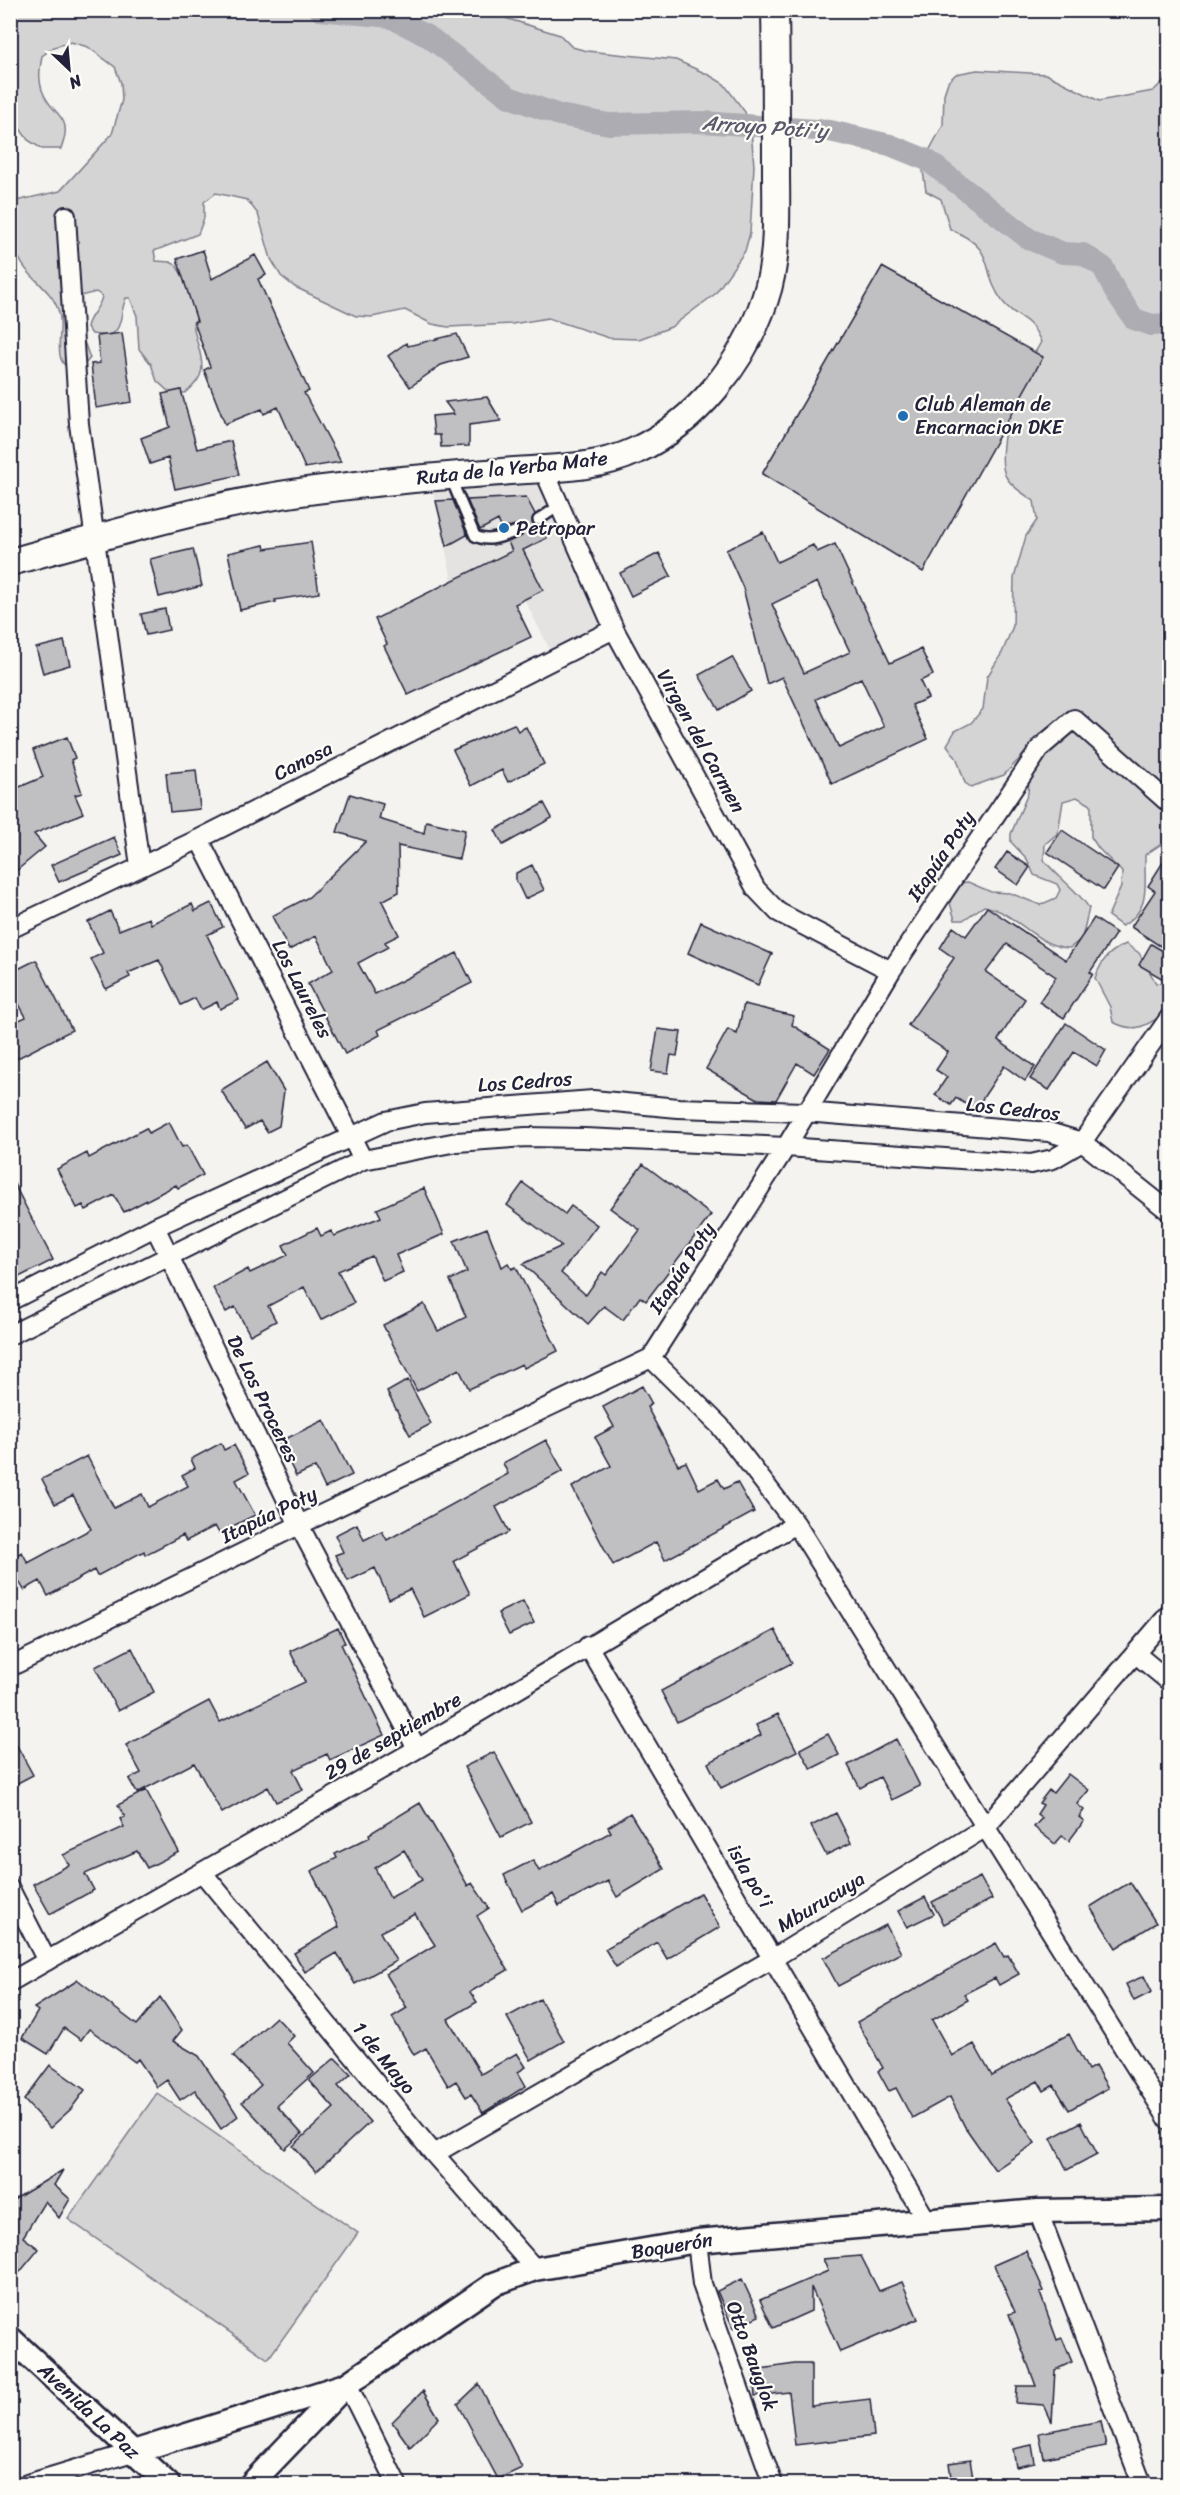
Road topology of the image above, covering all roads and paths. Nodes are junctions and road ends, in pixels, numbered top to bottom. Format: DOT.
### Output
graph roads {
  1 [pos="775,10"];
  2 [pos="66,216"];
  3 [pos="543,468"];
  4 [pos="450,476"];
  5 [pos="559,506"];
  6 [pos="538,520"];
  7 [pos="517,531"];
  8 [pos="95,540"];
  9 [pos="10,562"];
  10 [pos="614,629"];
  11 [pos="1170,804"];
  12 [pos="200,839"];
  13 [pos="140,866"];
  14 [pos="10,929"];
  15 [pos="891,971"];
  16 [pos="1170,1017"];
  17 [pos="805,1112"];
  18 [pos="352,1134"];
  19 [pos="1082,1142"];
  20 [pos="786,1147"];
  21 [pos="363,1160"];
  22 [pos="1170,1212"];
  23 [pos="155,1227"];
  24 [pos="168,1255"];
  25 [pos="10,1301"];
  26 [pos="10,1335"];
  27 [pos="651,1358"];
  28 [pos="796,1524"];
  29 [pos="299,1525"];
  30 [pos="1170,1613"];
  31 [pos="588,1646"];
  32 [pos="1136,1654"];
  33 [pos="10,1667"];
  34 [pos="1170,1682"];
  35 [pos="417,1749"];
  36 [pos="986,1827"];
  37 [pos="202,1872"];
  38 [pos="10,1889"];
  39 [pos="772,1959"];
  40 [pos="47,1961"];
  41 [pos="10,1982"];
  42 [pos="1170,2122"];
  43 [pos="434,2154"];
  44 [pos="1168,2207"];
  45 [pos="1038,2211"];
  46 [pos="927,2221"];
  47 [pos="698,2241"];
  48 [pos="535,2269"];
  49 [pos="10,2338"];
  50 [pos="347,2384"];
  51 [pos="133,2452"];
  52 [pos="27,2484"];
  53 [pos="168,2484"];
  54 [pos="251,2484"];
  55 [pos="397,2484"];
  56 [pos="773,2484"];
  57 [pos="1142,2484"];
  1 -- 3 [label="main road, Ruta de la Yerba Mate"];
  2 -- 8 [label="street"];
  3 -- 4 [label="main road, Ruta de la Yerba Mate"];
  3 -- 5 [label="street, Virgen del Carmen"];
  4 -- 7 [label="lane"];
  4 -- 8 [label="main road, Ruta de la Yerba Mate"];
  5 -- 6 [label="lane"];
  5 -- 10 [label="street, Virgen del Carmen"];
  8 -- 9 [label="main road, Ruta de la Yerba Mate"];
  8 -- 13 [label="street"];
  10 -- 12 [label="street, Canosa"];
  10 -- 15 [label="street, Virgen del Carmen"];
  11 -- 15 [label="street, Itapúa Poty"];
  12 -- 13 [label="street, Canosa"];
  12 -- 18 [label="street, Los Laureles"];
  13 -- 14 [label="street, Canosa"];
  15 -- 17 [label="street, Itapúa Poty"];
  16 -- 19 [label="street"];
  17 -- 18 [label="street, Los Cedros"];
  17 -- 19 [label="street, Los Cedros"];
  17 -- 20 [label="street, Itapúa Poty"];
  18 -- 21 [label="street, Los Laureles"];
  18 -- 23 [label="street, Los Cedros"];
  19 -- 20 [label="street"];
  19 -- 22 [label="street, Los Cedros"];
  20 -- 21 [label="street"];
  20 -- 27 [label="street, Itapúa Poty"];
  21 -- 24 [label="street"];
  23 -- 24 [label="street, De Los Proceres"];
  23 -- 25 [label="street, Los Cedros"];
  24 -- 26 [label="street"];
  24 -- 29 [label="street, De Los Proceres"];
  27 -- 28 [label="street"];
  27 -- 29 [label="street, Itapúa Poty"];
  28 -- 31 [label="street, 29 de septiembre"];
  28 -- 36 [label="street"];
  29 -- 33 [label="street, Itapúa Poty"];
  29 -- 35 [label="street, De Los Proceres"];
  30 -- 32 [label="street, Mburucuya"];
  31 -- 35 [label="street, 29 de septiembre"];
  31 -- 39 [label="street, isla po'i"];
  32 -- 34 [label="street"];
  32 -- 36 [label="street, Mburucuya"];
  35 -- 37 [label="street, 29 de septiembre"];
  36 -- 39 [label="street, Mburucuya"];
  36 -- 42 [label="street"];
  37 -- 40 [label="street, 29 de septiembre"];
  37 -- 43 [label="street, 1 de Mayo"];
  38 -- 40 [label="street"];
  39 -- 43 [label="street, Mburucuya"];
  39 -- 46 [label="street, isla po'i"];
  40 -- 41 [label="street, 29 de septiembre"];
  43 -- 48 [label="street, 1 de Mayo"];
  44 -- 45 [label="street, Boquerón"];
  45 -- 46 [label="street, Boquerón"];
  45 -- 57 [label="street"];
  46 -- 47 [label="street, Boquerón"];
  47 -- 48 [label="street, Boquerón"];
  47 -- 56 [label="street, Otto Bauglok"];
  48 -- 50 [label="street, Boquerón"];
  49 -- 51 [label="street, Avenida La Paz"];
  50 -- 51 [label="street"];
  50 -- 54 [label="street, Boquerón"];
  50 -- 55 [label="street"];
  51 -- 52 [label="street"];
  51 -- 53 [label="street, Avenida La Paz"];
}
